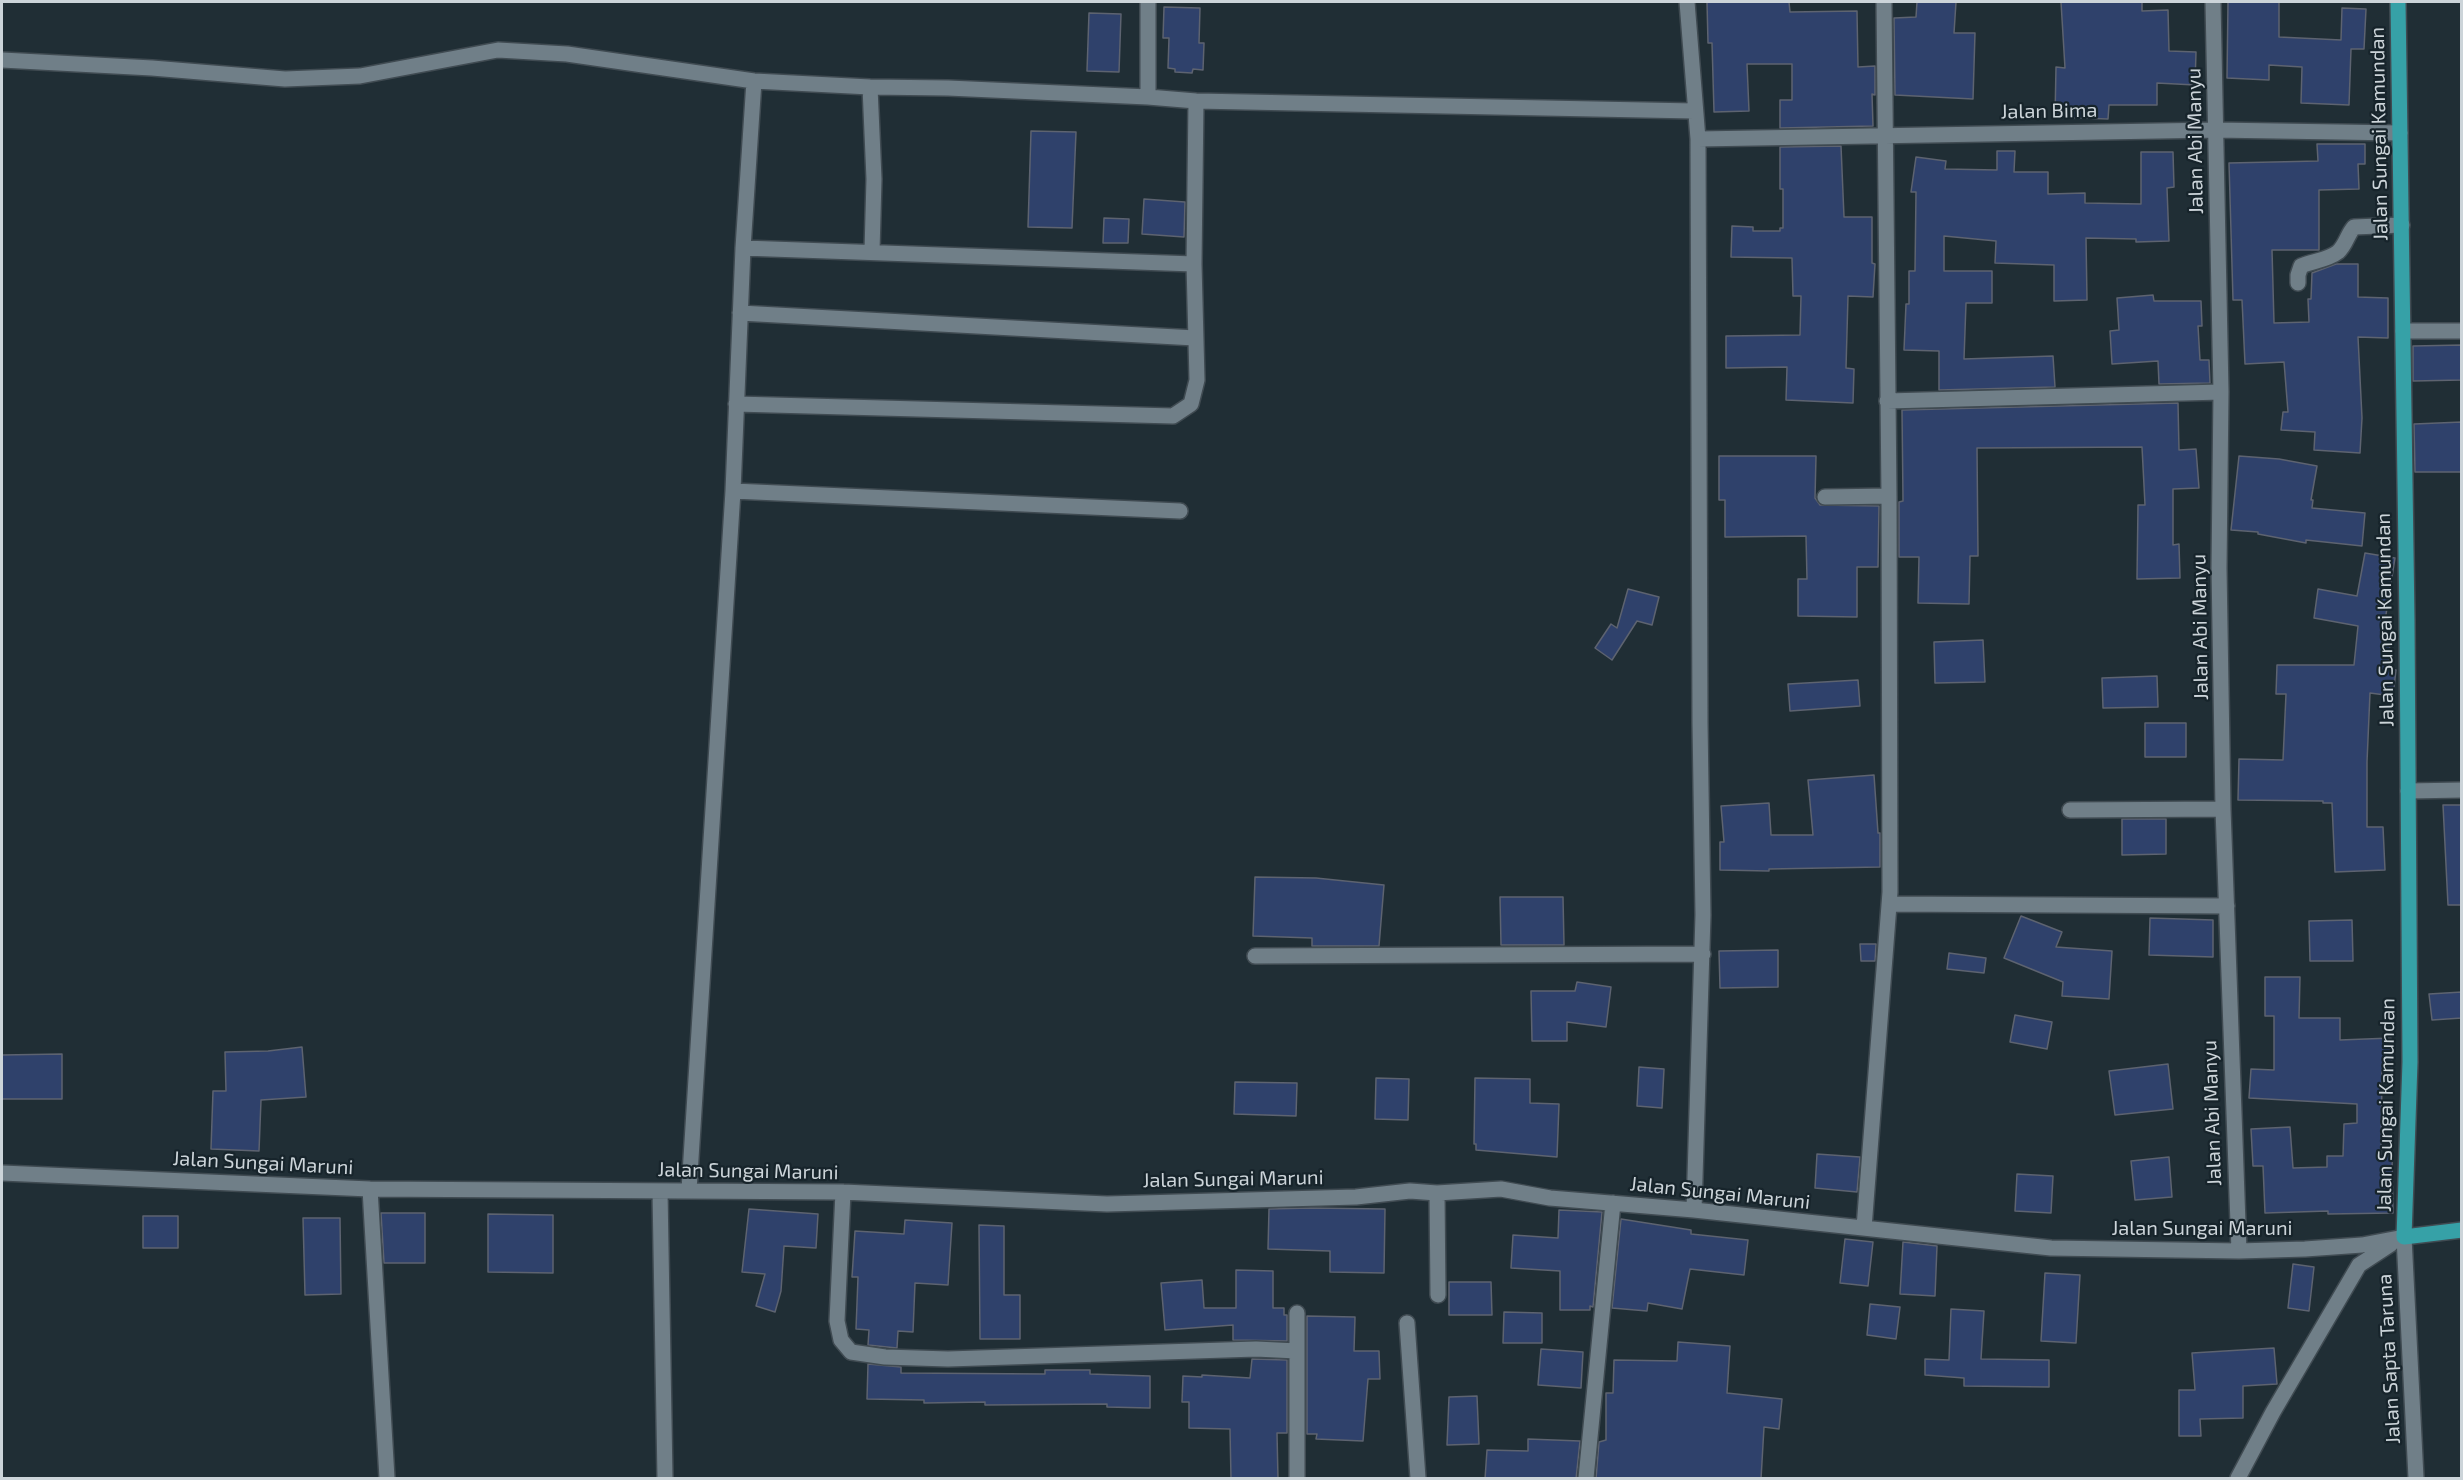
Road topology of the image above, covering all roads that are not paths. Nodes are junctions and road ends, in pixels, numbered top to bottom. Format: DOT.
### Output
graph roads {
  1 [pos="1148,2"];
  2 [pos="1687,2"];
  3 [pos="1884,2"];
  4 [pos="2213,2"];
  5 [pos="2398,2"];
  6 [pos="2,60"];
  7 [pos="754,81"];
  8 [pos="870,87"];
  9 [pos="1148,97"];
  10 [pos="1196,101"];
  11 [pos="1694,111"];
  12 [pos="2216,130"];
  13 [pos="2400,133"];
  14 [pos="1887,135"];
  15 [pos="1698,139"];
  16 [pos="2402,225"];
  17 [pos="743,248"];
  18 [pos="872,251"];
  19 [pos="1194,264"];
  20 [pos="2298,284"];
  21 [pos="740,314"];
  22 [pos="2403,331"];
  23 [pos="2462,331"];
  24 [pos="1195,338"];
  25 [pos="2221,392"];
  26 [pos="1887,401"];
  27 [pos="736,404"];
  28 [pos="733,491"];
  29 [pos="1889,496"];
  30 [pos="1825,497"];
  31 [pos="1180,511"];
  32 [pos="2462,789"];
  33 [pos="2408,791"];
  34 [pos="2223,809"];
  35 [pos="2070,810"];
  36 [pos="1889,904"];
  37 [pos="2227,906"];
  38 [pos="1703,954"];
  39 [pos="1255,956"];
  40 [pos="2,1173"];
  41 [pos="370,1189"];
  42 [pos="689,1190"];
  43 [pos="660,1191"];
  44 [pos="843,1192"];
  45 [pos="1437,1193"];
  46 [pos="1613,1203"];
  47 [pos="1694,1210"];
  48 [pos="1864,1228"];
  49 [pos="2462,1230"];
  50 [pos="2404,1237"];
  51 [pos="2240,1251"];
  52 [pos="1438,1295"];
  53 [pos="1297,1313"];
  54 [pos="1407,1323"];
  55 [pos="1297,1351"];
  56 [pos="387,1479"];
  57 [pos="665,1479"];
  58 [pos="1297,1479"];
  59 [pos="1418,1479"];
  60 [pos="1586,1479"];
  61 [pos="2238,1479"];
  62 [pos="2416,1479"];
  1 -- 9 [label="street"];
  2 -- 11 [label="street"];
  3 -- 14 [label="street"];
  4 -- 12 [label="street, Jalan Abi Manyu"];
  5 -- 13 [label="main road, Jalan Sungai Kamundan"];
  6 -- 7 [label="street"];
  7 -- 8 [label="street"];
  7 -- 17 [label="street"];
  8 -- 9 [label="street"];
  8 -- 18 [label="street"];
  9 -- 10 [label="street"];
  10 -- 11 [label="street"];
  10 -- 19 [label="street"];
  11 -- 15 [label="street"];
  12 -- 13 [label="street, Jalan Bima"];
  12 -- 14 [label="street, Jalan Bima"];
  12 -- 25 [label="street, Jalan Abi Manyu"];
  13 -- 16 [label="main road, Jalan Sungai Kamundan"];
  14 -- 15 [label="street, Jalan Bima"];
  14 -- 26 [label="street"];
  15 -- 38 [label="street"];
  16 -- 20 [label="street"];
  16 -- 22 [label="main road, Jalan Sungai Kamundan"];
  17 -- 18 [label="street"];
  17 -- 21 [label="street"];
  18 -- 19 [label="street"];
  19 -- 24 [label="street"];
  21 -- 24 [label="street"];
  21 -- 27 [label="street"];
  22 -- 23 [label="street"];
  22 -- 33 [label="main road, Jalan Sungai Kamundan"];
  24 -- 27 [label="street"];
  25 -- 26 [label="street"];
  25 -- 34 [label="street, Jalan Abi Manyu"];
  26 -- 29 [label="street"];
  27 -- 28 [label="street"];
  28 -- 31 [label="street"];
  28 -- 42 [label="street"];
  29 -- 30 [label="street"];
  29 -- 36 [label="street"];
  32 -- 33 [label="street"];
  33 -- 50 [label="main road, Jalan Sungai Kamundan"];
  34 -- 35 [label="street"];
  34 -- 37 [label="street, Jalan Abi Manyu"];
  36 -- 37 [label="street"];
  36 -- 48 [label="street"];
  37 -- 51 [label="street, Jalan Abi Manyu"];
  38 -- 39 [label="street"];
  38 -- 47 [label="street"];
  40 -- 41 [label="street, Jalan Sungai Maruni"];
  41 -- 43 [label="street, Jalan Sungai Maruni"];
  41 -- 56 [label="street"];
  42 -- 43 [label="street, Jalan Sungai Maruni"];
  42 -- 44 [label="street, Jalan Sungai Maruni"];
  43 -- 57 [label="street"];
  44 -- 45 [label="street, Jalan Sungai Maruni"];
  44 -- 55 [label="street"];
  45 -- 46 [label="street, Jalan Sungai Maruni"];
  45 -- 52 [label="street"];
  46 -- 47 [label="street, Jalan Sungai Maruni"];
  46 -- 60 [label="street"];
  47 -- 48 [label="street, Jalan Sungai Maruni"];
  48 -- 51 [label="street, Jalan Sungai Maruni"];
  49 -- 50 [label="main road, Jalan Sungai Maruni"];
  50 -- 51 [label="street, Jalan Sungai Maruni"];
  50 -- 61 [label="street"];
  50 -- 62 [label="street, Jalan Sapta Taruna"];
  53 -- 55 [label="street"];
  54 -- 59 [label="street"];
  55 -- 58 [label="street"];
}
